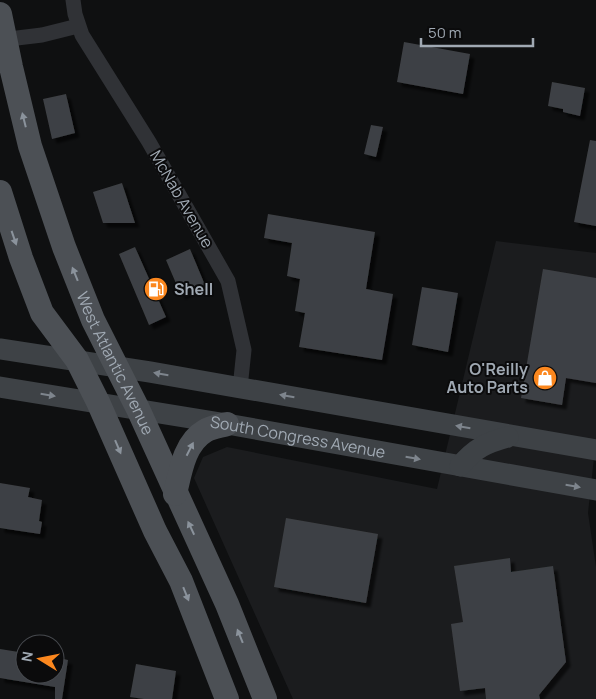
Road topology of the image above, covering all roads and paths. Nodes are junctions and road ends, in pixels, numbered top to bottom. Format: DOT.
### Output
graph roads {
  1 [pos="73,0"];
  2 [pos="0,14"];
  3 [pos="78,26"];
  4 [pos="2,40"];
  5 [pos="0,192"];
  6 [pos="0,349"];
  7 [pos="77,360"];
  8 [pos="116,366"];
  9 [pos="0,387"];
  10 [pos="240,388"];
  11 [pos="98,402"];
  12 [pos="138,409"];
  13 [pos="228,424"];
  14 [pos="511,436"];
  15 [pos="596,450"];
  16 [pos="460,466"];
  17 [pos="596,490"];
  18 [pos="176,494"];
  19 [pos="227,699"];
  20 [pos="265,699"];
  1 -- 3 [label="street"];
  2 -- 4 [label="main road, West Atlantic Avenue"];
  3 -- 4 [label="street"];
  3 -- 10 [label="street, McNab Avenue"];
  8 -- 4 [label="main road, West Atlantic Avenue, one-way"];
  5 -- 7 [label="main road, West Atlantic Avenue, one-way"];
  6 -- 7 [label="main road"];
  7 -- 8 [label="main road"];
  7 -- 11 [label="main road, West Atlantic Avenue"];
  10 -- 8 [label="main road, one-way"];
  8 -- 12 [label="main road, West Atlantic Avenue"];
  9 -- 11 [label="main road, South Congress Avenue, one-way"];
  14 -- 10 [label="main road, one-way"];
  11 -- 12 [label="main road, South Congress Avenue"];
  11 -- 19 [label="main road, West Atlantic Avenue, one-way"];
  12 -- 13 [label="main road, South Congress Avenue"];
  12 -- 18 [label="main road, West Atlantic Avenue"];
  13 -- 16 [label="main road, South Congress Avenue, one-way"];
  18 -- 13 [label="main road, one-way"];
  14 -- 15 [label="main road"];
  14 -- 16 [label="main road"];
  16 -- 17 [label="main road, South Congress Avenue, one-way"];
  20 -- 18 [label="main road, West Atlantic Avenue, one-way"];
}
